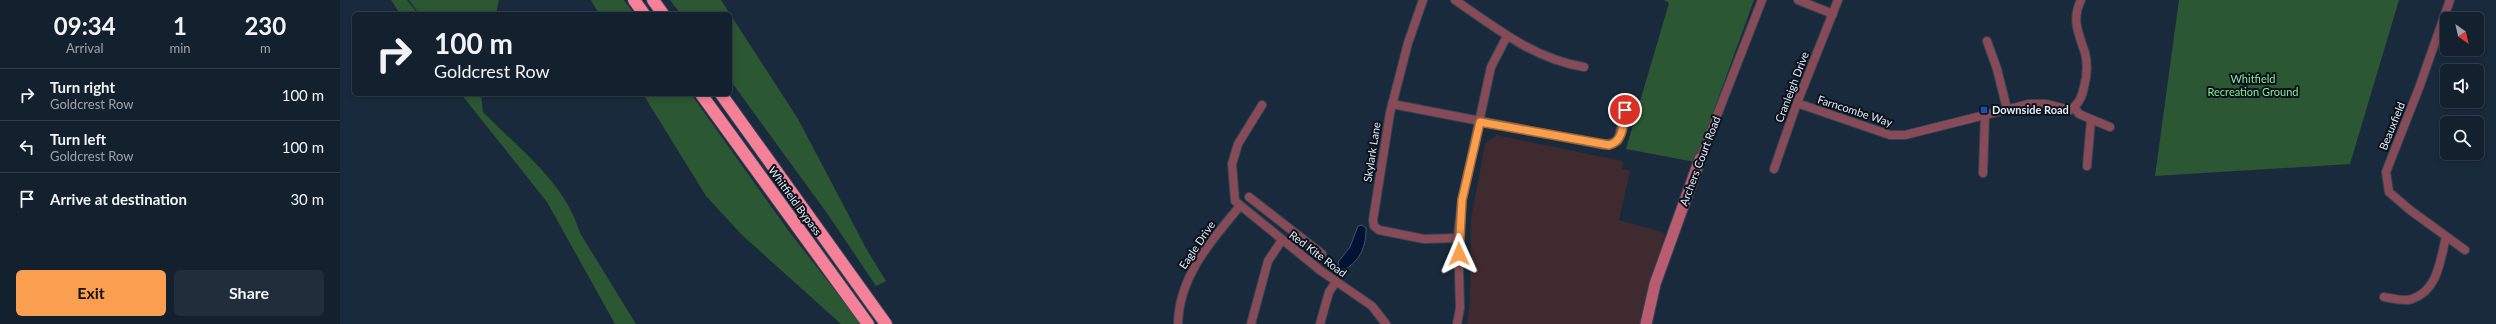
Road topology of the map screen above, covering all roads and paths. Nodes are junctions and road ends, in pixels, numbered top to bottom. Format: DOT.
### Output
graph roads {
  1 [pos="634,0"];
  2 [pos="653,0"];
  3 [pos="1423,0"];
  4 [pos="1455,0"];
  5 [pos="1762,0"];
  6 [pos="1798,0"];
  7 [pos="1838,0"];
  8 [pos="2081,0"];
  9 [pos="2450,0"];
  10 [pos="643,12"];
  11 [pos="662,12"];
  12 [pos="1834,14"];
  13 [pos="1507,36"];
  14 [pos="1986,41"];
  15 [pos="1584,67"];
  16 [pos="702,96"];
  17 [pos="721,96"];
  18 [pos="1797,103"];
  19 [pos="1392,104"];
  20 [pos="1262,105"];
  21 [pos="2074,107"];
  22 [pos="2007,109"];
  23 [pos="1625,110"];
  24 [pos="1985,115"];
  25 [pos="2091,120"];
  26 [pos="1480,122"];
  27 [pos="2110,127"];
  28 [pos="1700,159"];
  29 [pos="2087,166"];
  30 [pos="1774,169"];
  31 [pos="1983,173"];
  32 [pos="1250,197"];
  33 [pos="1238,204"];
  34 [pos="1267,210"];
  35 [pos="1258,221"];
  36 [pos="2446,237"];
  37 [pos="1458,238"];
  38 [pos="1282,240"];
  39 [pos="1310,244"];
  40 [pos="2465,250"];
  41 [pos="1322,254"];
  42 [pos="1302,256"];
  43 [pos="1336,282"];
  44 [pos="2384,297"];
  45 [pos="868,324"];
  46 [pos="886,324"];
  47 [pos="1178,324"];
  48 [pos="1251,324"];
  49 [pos="1320,324"];
  50 [pos="1386,324"];
  51 [pos="1457,324"];
  52 [pos="1646,324"];
  1 -- 10 [label="highway"];
  2 -- 11 [label="highway"];
  3 -- 19 [label="street, Skylark Lane"];
  4 -- 13 [label="street"];
  5 -- 28 [label="street, Archers Court Road"];
  6 -- 12 [label="street"];
  7 -- 12 [label="street, Cranleigh Drive"];
  8 -- 21 [label="street"];
  9 -- 36 [label="street, Beauxfield"];
  12 -- 18 [label="street, Cranleigh Drive"];
  13 -- 15 [label="street"];
  13 -- 26 [label="street"];
  14 -- 22 [label="street"];
  16 -- 45 [label="highway, Whitfield Bypass"];
  17 -- 46 [label="highway, Whitfield Bypass"];
  18 -- 24 [label="street, Farncombe Way"];
  18 -- 30 [label="street, Cranleigh Drive"];
  19 -- 26 [label="street"];
  19 -- 37 [label="street, Skylark Lane"];
  20 -- 33 [label="street"];
  21 -- 22 [label="street, Farncombe Way"];
  21 -- 25 [label="street"];
  22 -- 24 [label="street, Farncombe Way"];
  23 -- 26 [label="street"];
  24 -- 31 [label="street"];
  25 -- 27 [label="street"];
  25 -- 29 [label="street"];
  26 -- 37 [label="street"];
  28 -- 52 [label="street, Archers Court Road"];
  32 -- 34 [label="street"];
  33 -- 35 [label="street, Red Kite Road"];
  33 -- 47 [label="street, Eagle Drive"];
  34 -- 35 [label="street"];
  34 -- 39 [label="street"];
  35 -- 38 [label="street, Red Kite Road"];
  36 -- 40 [label="street, Beauxfield"];
  36 -- 44 [label="street"];
  37 -- 51 [label="street"];
  38 -- 42 [label="street, Red Kite Road"];
  38 -- 48 [label="street"];
  39 -- 41 [label="street"];
  39 -- 42 [label="street"];
  42 -- 43 [label="street, Red Kite Road"];
  43 -- 49 [label="street"];
  43 -- 50 [label="street, Red Kite Road"];
}
